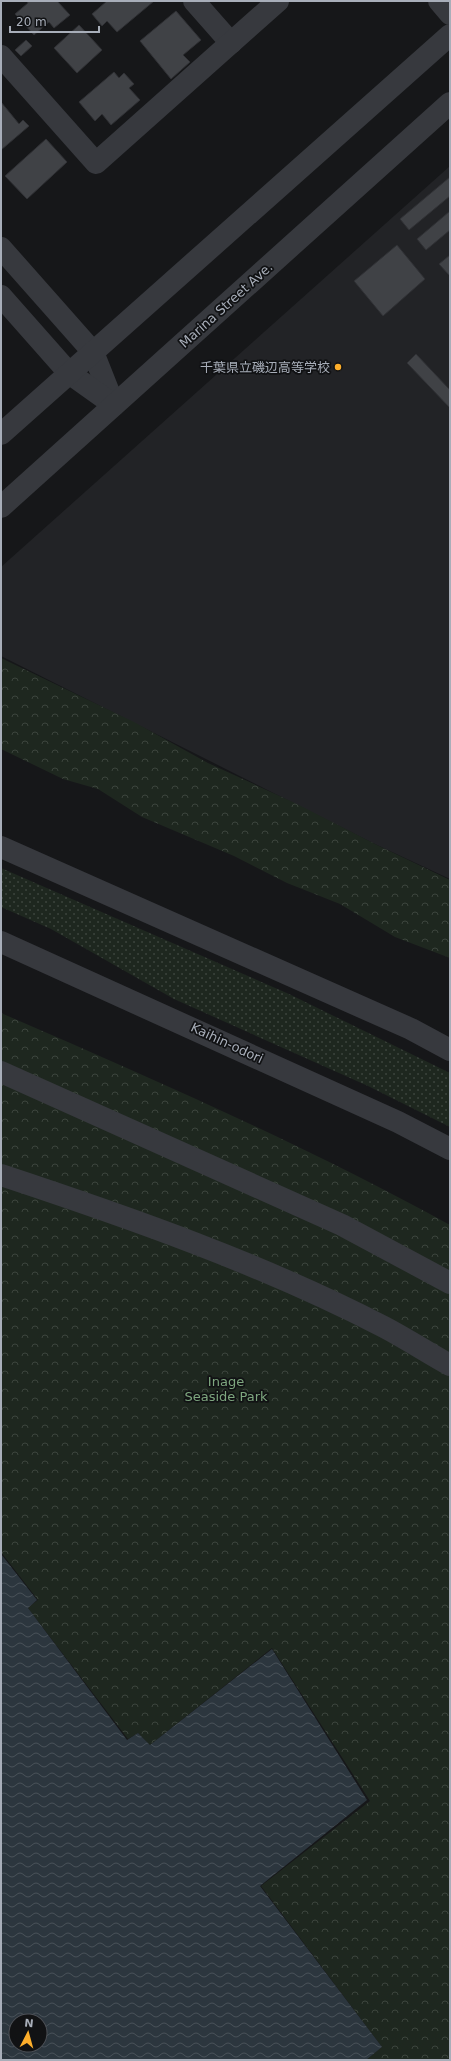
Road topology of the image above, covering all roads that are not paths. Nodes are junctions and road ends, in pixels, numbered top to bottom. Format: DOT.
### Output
graph roads {
  1 [pos="194,1"];
  2 [pos="278,1"];
  3 [pos="439,1"];
  4 [pos="450,14"];
  5 [pos="450,35"];
  6 [pos="231,43"];
  7 [pos="1,56"];
  8 [pos="450,103"];
  9 [pos="1,248"];
  10 [pos="1,296"];
  11 [pos="93,352"];
  12 [pos="69,373"];
  13 [pos="114,405"];
  14 [pos="1,434"];
  15 [pos="1,507"];
  16 [pos="1,847"];
  17 [pos="1,942"];
  18 [pos="450,1050"];
  19 [pos="1,1072"];
  20 [pos="450,1149"];
  21 [pos="1,1175"];
  22 [pos="450,1283"];
  23 [pos="450,1365"];
  1 -- 6 [label="street"];
  2 -- 6 [label="street"];
  3 -- 4 [label="street"];
  5 -- 11 [label="street"];
  6 -- 7 [label="street"];
  8 -- 13 [label="street, Marina Street Ave."];
  9 -- 11 [label="street"];
  10 -- 12 [label="street"];
  11 -- 12 [label="street"];
  11 -- 13 [label="street"];
  12 -- 13 [label="street"];
  12 -- 14 [label="street"];
  13 -- 15 [label="street, Marina Street Ave."];
  16 -- 18 [label="street"];
  17 -- 20 [label="street, Kaihin-odori"];
  19 -- 22 [label="street"];
  21 -- 23 [label="street"];
}
